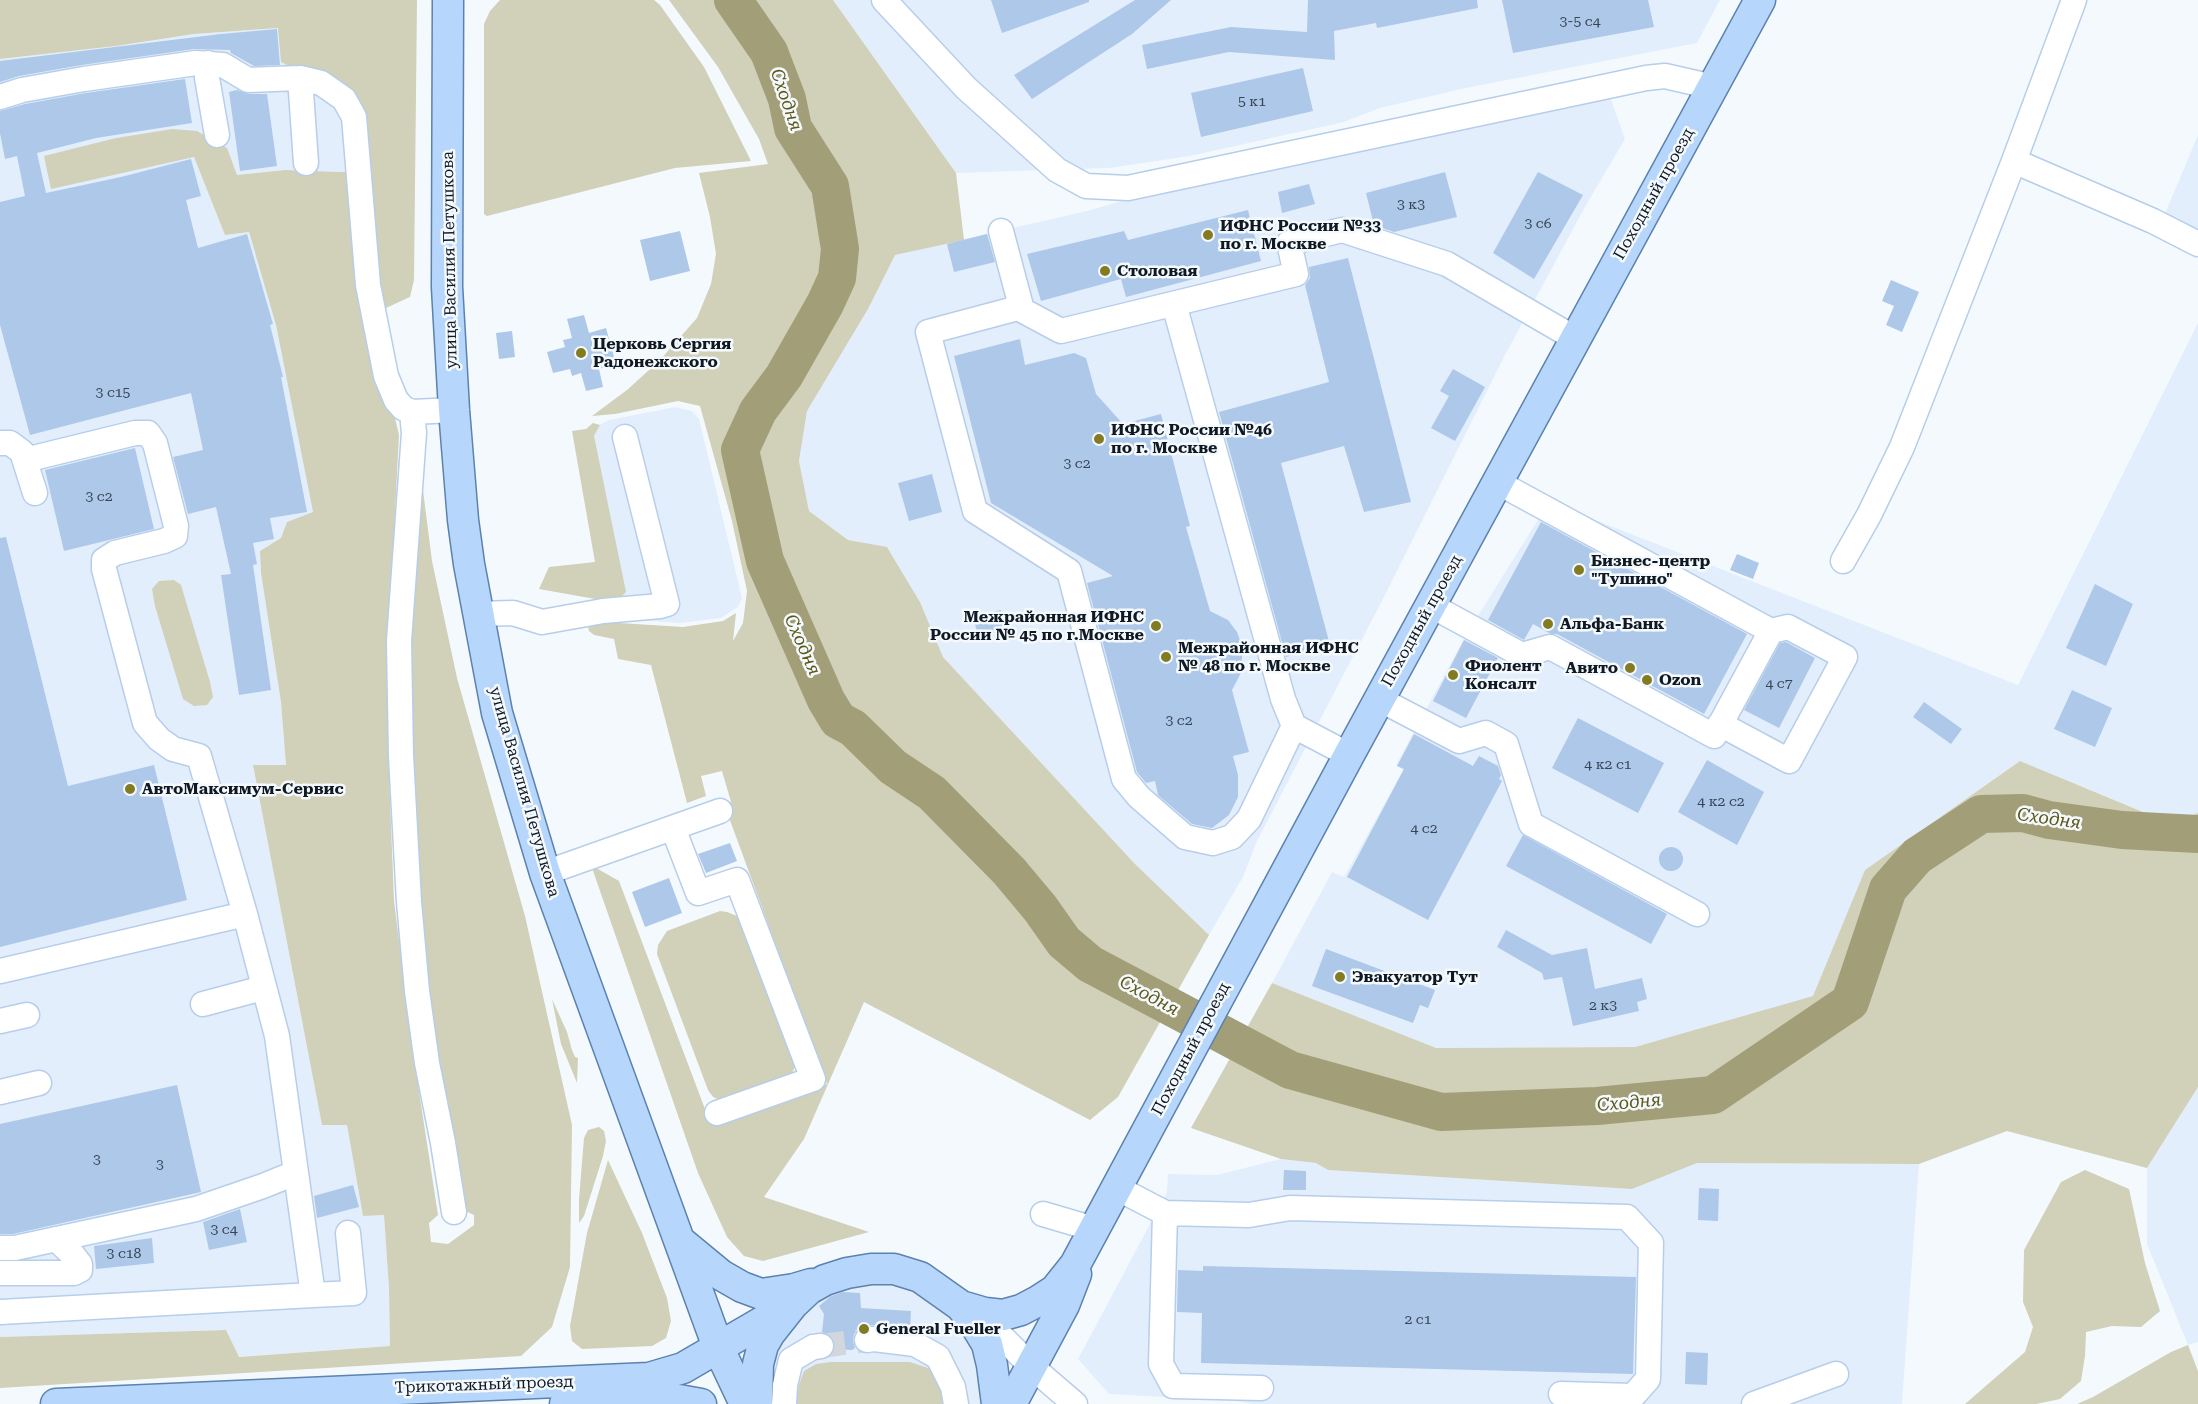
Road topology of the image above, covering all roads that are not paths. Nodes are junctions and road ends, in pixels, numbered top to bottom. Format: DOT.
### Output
graph roads {
  1 [pos="448,0"];
  2 [pos="884,0"];
  3 [pos="1760,0"];
  4 [pos="2074,0"];
  5 [pos="208,63"];
  6 [pos="300,78"];
  7 [pos="1713,87"];
  8 [pos="0,97"];
  9 [pos="217,135"];
  10 [pos="2014,161"];
  11 [pos="306,163"];
  12 [pos="1001,231"];
  13 [pos="2198,244"];
  14 [pos="1174,304"];
  15 [pos="1022,310"];
  16 [pos="1576,339"];
  17 [pos="454,410"];
  18 [pos="412,412"];
  19 [pos="625,436"];
  20 [pos="0,443"];
  21 [pos="25,460"];
  22 [pos="1497,482"];
  23 [pos="35,493"];
  24 [pos="1843,561"];
  25 [pos="1430,605"];
  26 [pos="477,614"];
  27 [pos="1771,631"];
  28 [pos="1379,699"];
  29 [pos="1720,724"];
  30 [pos="1294,726"];
  31 [pos="1349,755"];
  32 [pos="720,811"];
  33 [pos="673,828"];
  34 [pos="545,873"];
  35 [pos="245,914"];
  36 [pos="1697,914"];
  37 [pos="0,971"];
  38 [pos="263,988"];
  39 [pos="203,1004"];
  40 [pos="27,1015"];
  41 [pos="0,1021"];
  42 [pos="39,1083"];
  43 [pos="0,1092"];
  44 [pos="717,1113"];
  45 [pos="295,1173"];
  46 [pos="1117,1188"];
  47 [pos="454,1212"];
  48 [pos="1165,1213"];
  49 [pos="1042,1214"];
  50 [pos="348,1233"];
  51 [pos="1090,1236"];
  52 [pos="56,1239"];
  53 [pos="680,1241"];
  54 [pos="0,1248"];
  55 [pos="0,1274"];
  56 [pos="825,1280"];
  57 [pos="313,1295"];
  58 [pos="793,1304"];
  59 [pos="961,1306"];
  60 [pos="0,1312"];
  61 [pos="867,1340"];
  62 [pos="821,1346"];
  63 [pos="718,1347"];
  64 [pos="1032,1367"];
  65 [pos="1836,1374"];
  66 [pos="1261,1388"];
  67 [pos="1561,1394"];
  68 [pos="259,1399"];
  69 [pos="56,1404"];
  70 [pos="565,1404"];
  71 [pos="573,1404"];
  72 [pos="701,1404"];
  73 [pos="745,1404"];
  74 [pos="757,1404"];
  75 [pos="784,1404"];
  76 [pos="956,1404"];
  77 [pos="997,1404"];
  78 [pos="1011,1404"];
  79 [pos="1074,1404"];
  80 [pos="1754,1404"];
  1 -- 17 [label="main road, улица Василия Петушкова"];
  2 -- 7 [label="street"];
  3 -- 7 [label="main road, Походный проезд"];
  4 -- 10 [label="street"];
  5 -- 6 [label="street"];
  5 -- 8 [label="street"];
  5 -- 9 [label="street"];
  6 -- 11 [label="street"];
  6 -- 18 [label="street"];
  7 -- 16 [label="main road, Походный проезд"];
  10 -- 13 [label="street"];
  10 -- 24 [label="street"];
  12 -- 15 [label="street"];
  14 -- 15 [label="street"];
  14 -- 16 [label="street"];
  14 -- 30 [label="street"];
  15 -- 30 [label="street"];
  16 -- 22 [label="main road, Походный проезд"];
  17 -- 18 [label="street"];
  17 -- 26 [label="main road, улица Василия Петушкова"];
  18 -- 47 [label="street"];
  19 -- 26 [label="street"];
  20 -- 21 [label="street"];
  21 -- 23 [label="street"];
  21 -- 35 [label="street"];
  22 -- 25 [label="main road, Походный проезд"];
  22 -- 27 [label="street"];
  25 -- 28 [label="main road, Походный проезд"];
  25 -- 29 [label="street"];
  26 -- 34 [label="main road, улица Василия Петушкова"];
  27 -- 29 [label="street"];
  27 -- 29 [label="street"];
  28 -- 31 [label="main road, Походный проезд"];
  28 -- 36 [label="street"];
  30 -- 31 [label="street"];
  31 -- 46 [label="main road, Походный проезд"];
  32 -- 33 [label="street"];
  33 -- 34 [label="street"];
  33 -- 44 [label="street"];
  34 -- 53 [label="main road, улица Василия Петушкова"];
  35 -- 37 [label="street"];
  35 -- 38 [label="street"];
  38 -- 39 [label="street"];
  38 -- 45 [label="street"];
  40 -- 41 [label="street"];
  42 -- 43 [label="street"];
  45 -- 52 [label="street"];
  45 -- 57 [label="street"];
  46 -- 48 [label="street"];
  46 -- 51 [label="main road, Походный проезд"];
  48 -- 66 [label="street"];
  48 -- 67 [label="street"];
  49 -- 51 [label="street"];
  50 -- 57 [label="street"];
  51 -- 59 [label="main road, Походный проезд"];
  51 -- 64 [label="main road, Походный проезд"];
  52 -- 54 [label="street"];
  52 -- 55 [label="street"];
  53 -- 56 [label="main road"];
  53 -- 63 [label="main road, улица Василия Петушкова"];
  56 -- 58 [label="main road"];
  56 -- 59 [label="main road"];
  57 -- 60 [label="street"];
  58 -- 63 [label="main road, Трикотажный проезд"];
  58 -- 74 [label="main road"];
  59 -- 64 [label="street"];
  59 -- 77 [label="main road"];
  61 -- 76 [label="street"];
  62 -- 75 [label="street"];
  63 -- 68 [label="main road, Трикотажный проезд"];
  63 -- 73 [label="main road, улица Василия Петушкова"];
  64 -- 78 [label="main road, Походный проезд"];
  64 -- 79 [label="street"];
  65 -- 80 [label="street"];
  68 -- 69 [label="main road, Трикотажный проезд"];
  70 -- 71 [label="main road, Трикотажный проезд"];
  71 -- 72 [label="main road, Трикотажный проезд"];
}
